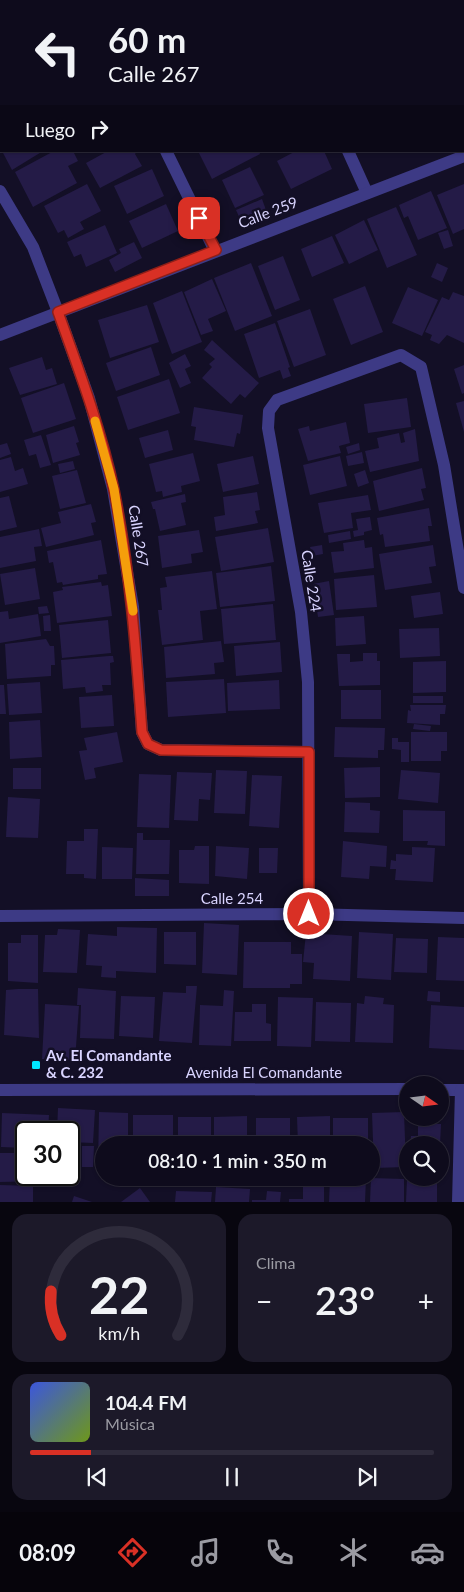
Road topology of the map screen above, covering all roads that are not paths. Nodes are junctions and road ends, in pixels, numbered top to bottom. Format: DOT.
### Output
graph roads {
  1 [pos="167,152"];
  2 [pos="348,152"];
  3 [pos="464,156"];
  4 [pos="0,191"];
  5 [pos="367,193"];
  6 [pos="216,250"];
  7 [pos="58,312"];
  8 [pos="0,334"];
  9 [pos="464,588"];
  10 [pos="309,752"];
  11 [pos="309,914"];
  12 [pos="0,916"];
  13 [pos="464,918"];
  14 [pos="399,1089"];
  15 [pos="0,1090"];
  16 [pos="449,1090"];
  17 [pos="463,1090"];
  18 [pos="458,1202"];
  1 -- 6 [label="street"];
  2 -- 5 [label="street"];
  3 -- 5 [label="street, Calle 259"];
  4 -- 7 [label="street, Calle 267"];
  5 -- 6 [label="street, Calle 259"];
  6 -- 7 [label="street, Calle 259"];
  7 -- 8 [label="street, Calle 259"];
  7 -- 10 [label="street, Calle 267"];
  9 -- 10 [label="street, Calle 224"];
  10 -- 11 [label="street, Calle 224"];
  11 -- 12 [label="street, Calle 254"];
  11 -- 13 [label="street, Calle 254"];
  14 -- 15 [label="street, Avenida El Comandante"];
  16 -- 17 [label="street"];
  17 -- 18 [label="street"];
}
